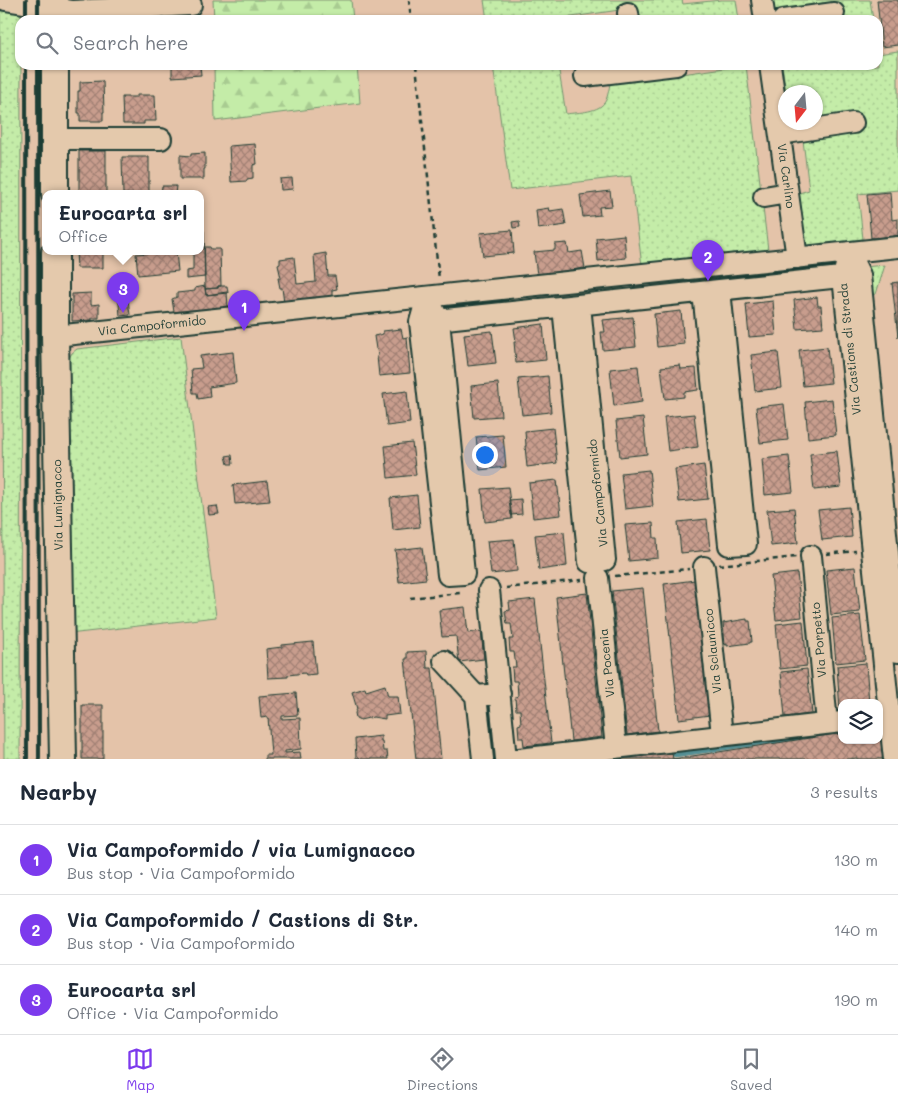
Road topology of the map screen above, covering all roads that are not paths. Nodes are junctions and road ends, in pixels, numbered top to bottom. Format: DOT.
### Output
graph roads {
  1 [pos="6,0"];
  2 [pos="762,0"];
  3 [pos="190,5"];
  4 [pos="54,9"];
  5 [pos="834,14"];
  6 [pos="764,15"];
  7 [pos="826,15"];
  8 [pos="55,70"];
  9 [pos="621,70"];
  10 [pos="771,70"];
  11 [pos="585,76"];
  12 [pos="853,123"];
  13 [pos="780,134"];
  14 [pos="55,139"];
  15 [pos="161,139"];
  16 [pos="55,190"];
  17 [pos="788,193"];
  18 [pos="764,197"];
  19 [pos="898,247"];
  20 [pos="849,252"];
  21 [pos="55,255"];
  22 [pos="797,258"];
  23 [pos="851,276"];
  24 [pos="711,291"];
  25 [pos="434,296"];
  26 [pos="571,306"];
  27 [pos="430,321"];
  28 [pos="55,336"];
  29 [pos="874,491"];
  30 [pos="811,556"];
  31 [pos="704,567"];
  32 [pos="598,578"];
  33 [pos="489,590"];
  34 [pos="892,639"];
  35 [pos="444,661"];
  36 [pos="500,694"];
  37 [pos="476,696"];
  38 [pos="889,717"];
  39 [pos="834,723"];
  40 [pos="722,735"];
  41 [pos="616,748"];
  42 [pos="63,759"];
  43 [pos="483,759"];
  44 [pos="506,759"];
  45 [pos="519,759"];
  46 [pos="894,759"];
  1 -- 4 [label="street"];
  2 -- 6 [label="street"];
  3 -- 4 [label="street"];
  5 -- 7 [label="street"];
  8 -- 14 [label="main road"];
  9 -- 11 [label="street"];
  10 -- 13 [label="street, Via Carlino"];
  12 -- 13 [label="street"];
  13 -- 17 [label="street, Via Carlino"];
  14 -- 15 [label="street"];
  14 -- 16 [label="main road"];
  17 -- 18 [label="street"];
  17 -- 22 [label="street, Via Carlino"];
  19 -- 20 [label="street, Via Campoformido"];
  20 -- 22 [label="street, Via Campoformido"];
  20 -- 23 [label="street, Via Castions di Strada"];
  21 -- 28 [label="main road, Via Lumignacco"];
  22 -- 25 [label="street, Via Campoformido"];
  23 -- 24 [label="street"];
  23 -- 29 [label="street, Via Castions di Strada"];
  24 -- 24 [label="street"];
  24 -- 26 [label="street"];
  25 -- 27 [label="street"];
  25 -- 28 [label="street, Via Campoformido"];
  26 -- 26 [label="street, Via Campoformido"];
  26 -- 27 [label="street"];
  27 -- 27 [label="street"];
  28 -- 42 [label="main road, Via Lumignacco"];
  29 -- 34 [label="street, Via Castions di Strada"];
  29 -- 34 [label="street, Via Castions di Strada"];
  30 -- 39 [label="street, Via Porpetto"];
  31 -- 40 [label="street, Via Sclaunicco"];
  32 -- 41 [label="street, Via Pocenia"];
  33 -- 36 [label="street"];
  34 -- 38 [label="street, Via Castions di Strada"];
  35 -- 37 [label="street"];
  36 -- 37 [label="street"];
  36 -- 44 [label="street"];
  37 -- 43 [label="street"];
  38 -- 46 [label="street, Via Castions di Strada"];
  39 -- 40 [label="street"];
  40 -- 41 [label="street"];
  41 -- 45 [label="street"];
}
